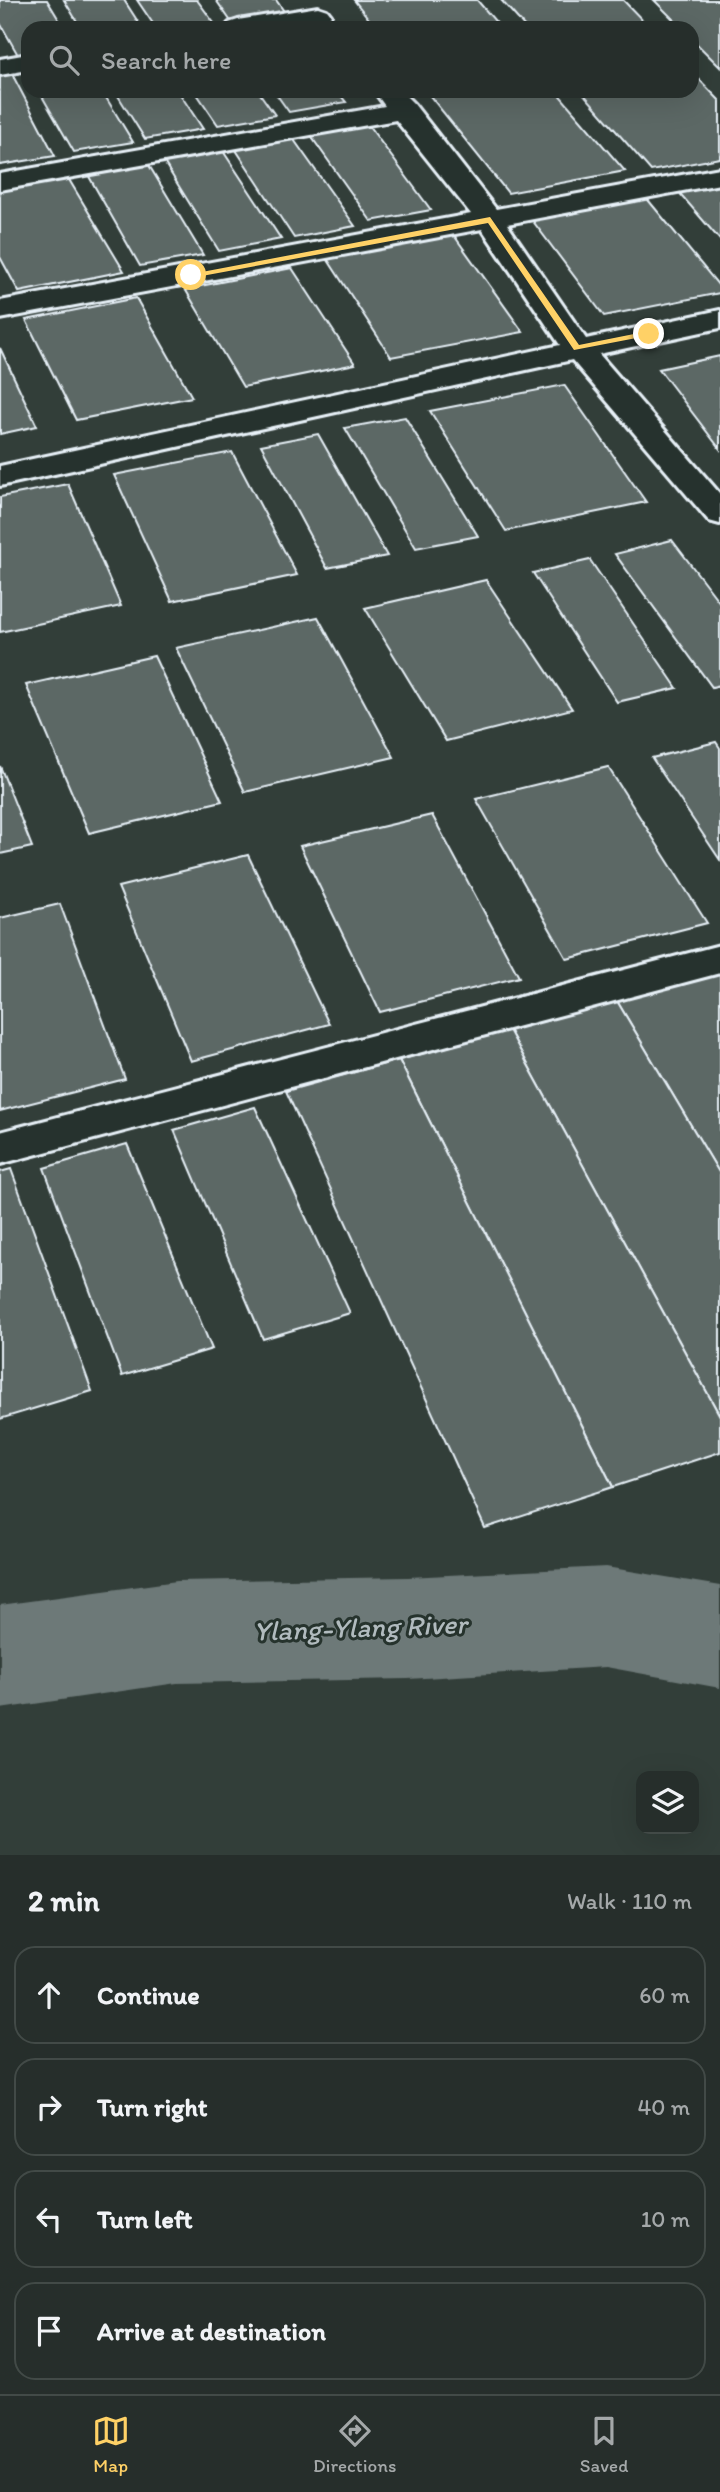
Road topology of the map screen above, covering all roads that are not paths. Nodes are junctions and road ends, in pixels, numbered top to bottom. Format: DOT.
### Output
graph roads {
  1 [pos="318,14"];
  2 [pos="278,21"];
  3 [pos="21,63"];
  4 [pos="0,67"];
  5 [pos="396,101"];
  6 [pos="720,176"];
  7 [pos="0,182"];
  8 [pos="490,220"];
  9 [pos="0,310"];
  10 [pos="720,319"];
  11 [pos="577,348"];
  12 [pos="0,475"];
  13 [pos="720,514"];
  14 [pos="720,959"];
  15 [pos="0,1148"];
  1 -- 2 [label="lane"];
  3 -- 4 [label="lane"];
  5 -- 7 [label="lane"];
  5 -- 8 [label="lane"];
  6 -- 8 [label="lane"];
  8 -- 9 [label="lane"];
  8 -- 11 [label="lane"];
  10 -- 11 [label="lane"];
  11 -- 12 [label="lane"];
  11 -- 13 [label="lane"];
  14 -- 15 [label="lane"];
}
